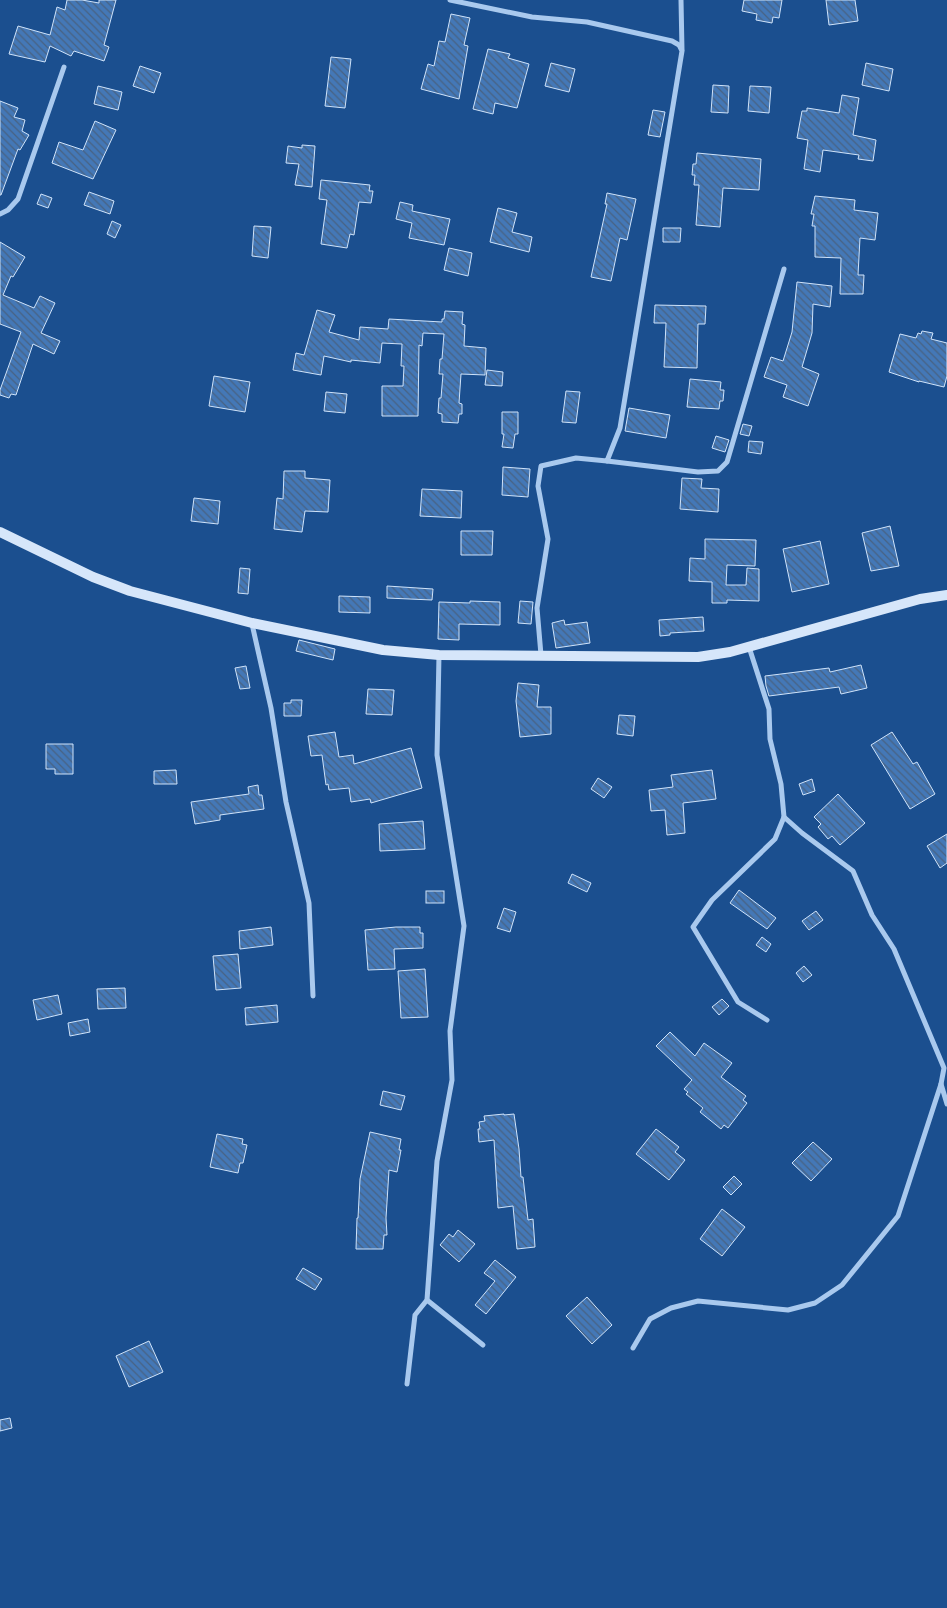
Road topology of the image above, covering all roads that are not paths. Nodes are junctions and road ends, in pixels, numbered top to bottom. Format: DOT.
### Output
graph roads {
  1 [pos="450,0"];
  2 [pos="681,0"];
  3 [pos="682,51"];
  4 [pos="64,67"];
  5 [pos="0,214"];
  6 [pos="784,269"];
  7 [pos="607,461"];
  8 [pos="0,532"];
  9 [pos="947,595"];
  10 [pos="252,623"];
  11 [pos="748,646"];
  12 [pos="439,655"];
  13 [pos="540,655"];
  14 [pos="784,817"];
  15 [pos="314,996"];
  16 [pos="766,1020"];
  17 [pos="942,1084"];
  18 [pos="947,1104"];
  19 [pos="427,1300"];
  20 [pos="483,1345"];
  21 [pos="633,1348"];
  22 [pos="407,1384"];
  1 -- 3 [label="street"];
  2 -- 3 [label="street"];
  3 -- 7 [label="street"];
  4 -- 5 [label="street"];
  6 -- 7 [label="street"];
  7 -- 13 [label="street"];
  8 -- 10 [label="street"];
  9 -- 11 [label="street"];
  10 -- 12 [label="street"];
  10 -- 15 [label="street"];
  11 -- 13 [label="street"];
  11 -- 14 [label="street"];
  12 -- 13 [label="street"];
  12 -- 19 [label="street"];
  14 -- 16 [label="street"];
  14 -- 17 [label="street"];
  17 -- 18 [label="street"];
  17 -- 21 [label="street"];
  19 -- 20 [label="street"];
  19 -- 22 [label="street"];
}
